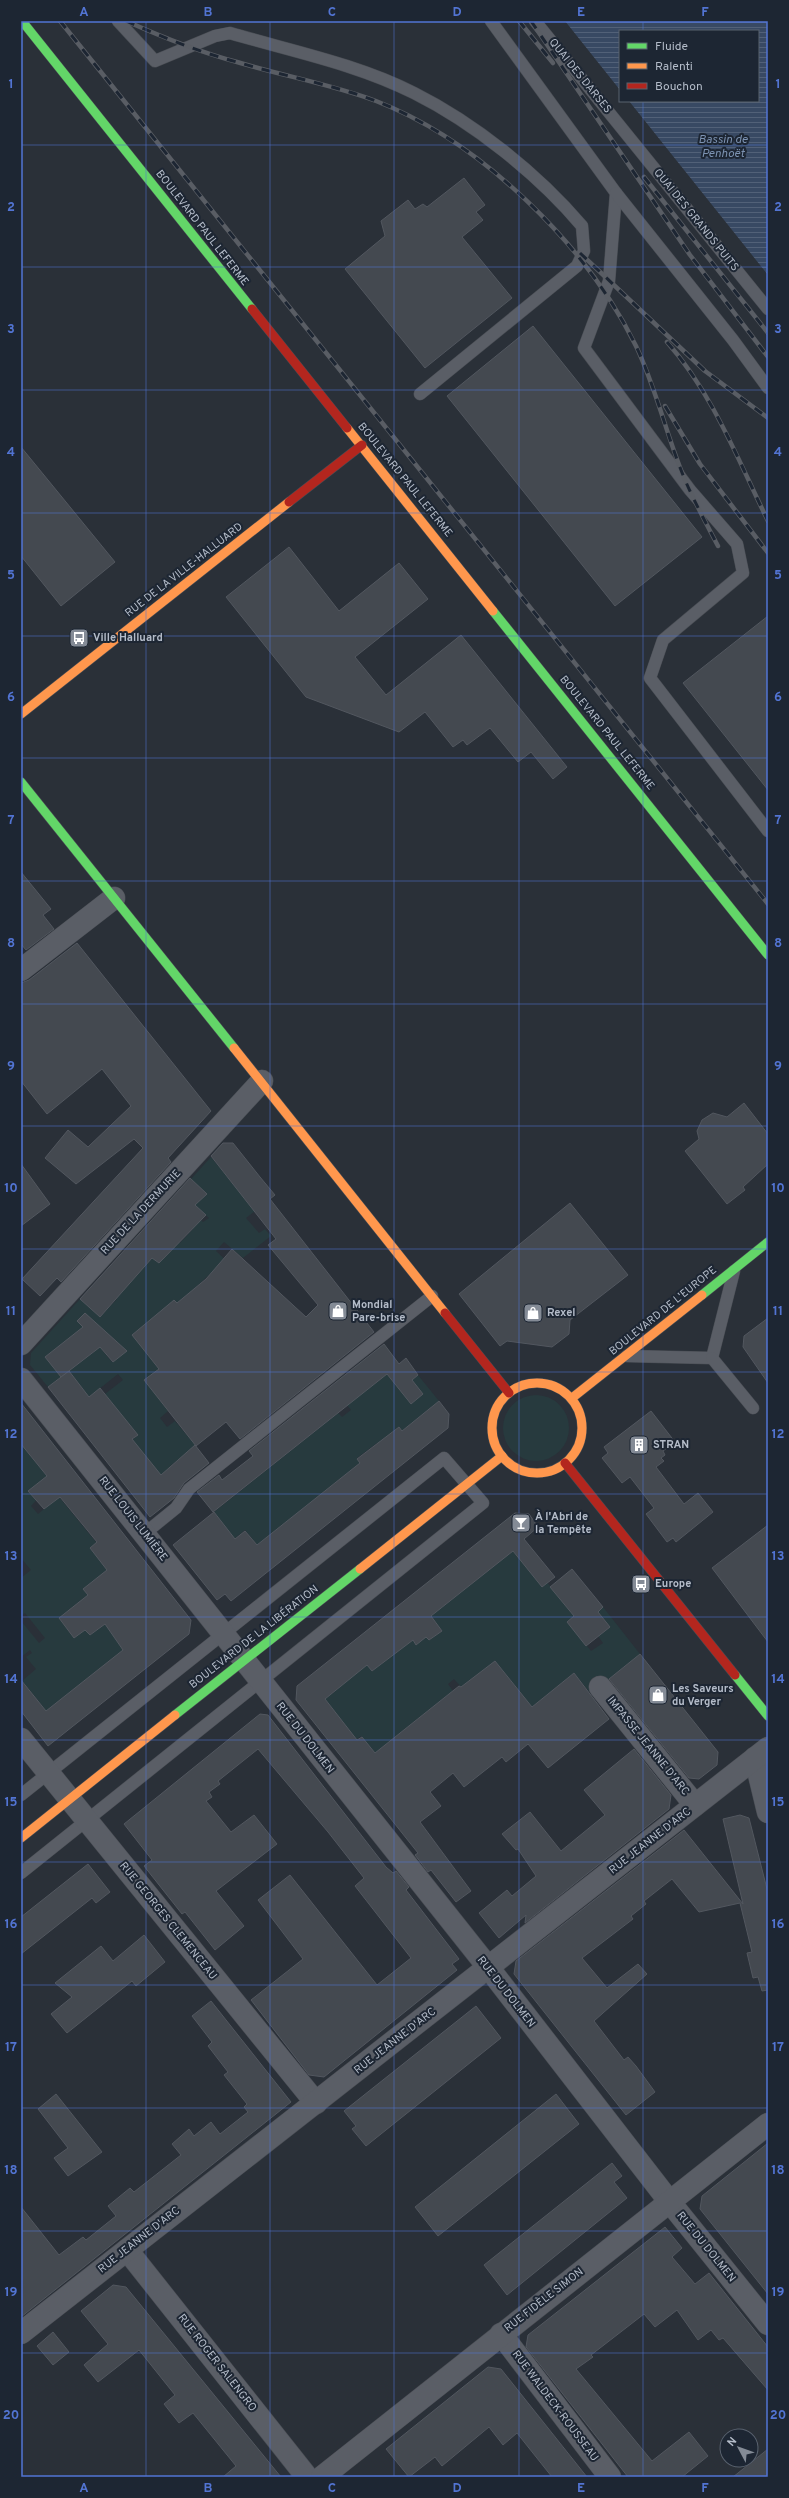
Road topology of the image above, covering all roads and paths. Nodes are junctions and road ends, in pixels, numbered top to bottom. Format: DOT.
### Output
graph roads {
  1 [pos="22,21"];
  2 [pos="118,21"];
  3 [pos="491,21"];
  4 [pos="535,21"];
  5 [pos="624,131"];
  6 [pos="616,193"];
  7 [pos="768,309"];
  8 [pos="768,388"];
  9 [pos="420,394"];
  10 [pos="362,445"];
  11 [pos="21,714"];
  12 [pos="21,782"];
  13 [pos="768,831"];
  14 [pos="114,898"];
  15 [pos="768,955"];
  16 [pos="21,970"];
  17 [pos="262,1081"];
  18 [pos="768,1242"];
  19 [pos="734,1269"];
  20 [pos="432,1296"];
  21 [pos="21,1344"];
  22 [pos="626,1356"];
  23 [pos="712,1358"];
  24 [pos="21,1379"];
  25 [pos="509,1393"];
  26 [pos="572,1398"];
  27 [pos="753,1408"];
  28 [pos="502,1456"];
  29 [pos="565,1463"];
  30 [pos="467,1484"];
  31 [pos="144,1534"];
  32 [pos="223,1634"];
  33 [pos="244,1660"];
  34 [pos="260,1681"];
  35 [pos="600,1687"];
  36 [pos="768,1716"];
  37 [pos="21,1739"];
  38 [pos="762,1753"];
  39 [pos="49,1773"];
  40 [pos="21,1795"];
  41 [pos="70,1799"];
  42 [pos="695,1805"];
  43 [pos="768,1812"];
  44 [pos="86,1820"];
  45 [pos="21,1838"];
  46 [pos="21,1873"];
  47 [pos="488,1967"];
  48 [pos="316,2102"];
  49 [pos="768,2124"];
  50 [pos="669,2201"];
  51 [pos="127,2250"];
  52 [pos="768,2324"];
  53 [pos="21,2333"];
  54 [pos="501,2334"];
  55 [pos="307,2477"];
  56 [pos="322,2477"];
  57 [pos="610,2477"];
  1 -- 10 [label="main road, BOULEVARD PAUL LEFERME"];
  2 -- 9 [label="lane"];
  3 -- 6 [label="lane"];
  4 -- 5 [label="lane, QUAI DES DARSES"];
  5 -- 7 [label="lane, QUAI DES GRANDS PUITS"];
  6 -- 8 [label="lane"];
  6 -- 13 [label="lane"];
  10 -- 11 [label="main road, RUE DE LA VILLE-HALLUARD"];
  10 -- 15 [label="main road, BOULEVARD PAUL LEFERME"];
  12 -- 14 [label="main road"];
  14 -- 16 [label="street"];
  14 -- 17 [label="main road"];
  17 -- 20 [label="main road"];
  17 -- 21 [label="street, RUE DE LA DERMURIE"];
  18 -- 19 [label="main road, BOULEVARD DE L'EUROPE"];
  19 -- 22 [label="main road, BOULEVARD DE L'EUROPE"];
  19 -- 23 [label="lane"];
  20 -- 25 [label="main road"];
  20 -- 31 [label="lane"];
  22 -- 23 [label="lane"];
  22 -- 26 [label="main road, BOULEVARD DE L'EUROPE"];
  23 -- 27 [label="lane"];
  24 -- 31 [label="street, RUE LOUIS LUMIÈRE"];
  25 -- 26 [label="main road"];
  25 -- 28 [label="main road"];
  26 -- 29 [label="main road"];
  28 -- 29 [label="main road"];
  28 -- 30 [label="main road, BOULEVARD DE LA LIBÉRATION"];
  29 -- 36 [label="main road"];
  30 -- 32 [label="lane"];
  30 -- 33 [label="main road, BOULEVARD DE LA LIBÉRATION"];
  30 -- 34 [label="lane"];
  31 -- 32 [label="street, RUE LOUIS LUMIÈRE"];
  32 -- 33 [label="street, RUE LOUIS LUMIÈRE"];
  32 -- 39 [label="lane"];
  33 -- 34 [label="street, RUE DU DOLMEN"];
  33 -- 41 [label="main road, BOULEVARD DE LA LIBÉRATION"];
  34 -- 44 [label="lane"];
  34 -- 47 [label="street, RUE DU DOLMEN"];
  35 -- 42 [label="street, IMPASSE JEANNE D'ARC"];
  37 -- 39 [label="street, RUE GEORGES CLEMENCEAU"];
  38 -- 42 [label="street, RUE JEANNE D'ARC"];
  38 -- 43 [label="street"];
  39 -- 40 [label="lane"];
  39 -- 41 [label="street, RUE GEORGES CLEMENCEAU"];
  41 -- 44 [label="street, RUE GEORGES CLEMENCEAU"];
  41 -- 45 [label="main road, BOULEVARD DE LA LIBÉRATION"];
  42 -- 47 [label="street, RUE JEANNE D'ARC"];
  44 -- 46 [label="lane"];
  44 -- 48 [label="street, RUE GEORGES CLEMENCEAU"];
  47 -- 48 [label="street, RUE JEANNE D'ARC"];
  47 -- 50 [label="street, RUE DU DOLMEN"];
  48 -- 51 [label="street, RUE JEANNE D'ARC"];
  49 -- 50 [label="street, RUE FIDÈLE SIMON"];
  50 -- 52 [label="street, RUE DU DOLMEN"];
  50 -- 54 [label="street, RUE FIDÈLE SIMON"];
  51 -- 53 [label="street, RUE JEANNE D'ARC"];
  51 -- 55 [label="street, RUE ROGER SALENGRO"];
  54 -- 56 [label="street, RUE FIDÈLE SIMON"];
  54 -- 57 [label="street, RUE WALDECK-ROUSSEAU"];
}
